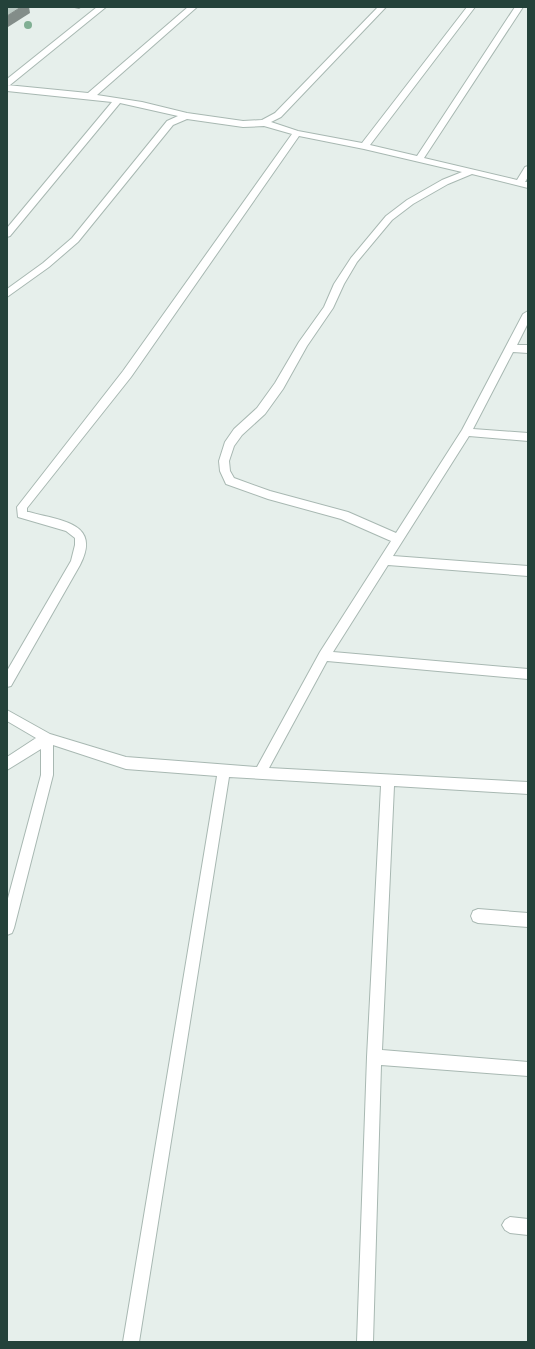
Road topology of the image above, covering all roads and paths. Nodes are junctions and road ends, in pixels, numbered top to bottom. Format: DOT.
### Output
graph roads {
  1 [pos="102,7"];
  2 [pos="193,7"];
  3 [pos="382,7"];
  4 [pos="471,7"];
  5 [pos="519,7"];
  6 [pos="7,83"];
  7 [pos="7,88"];
  8 [pos="91,95"];
  9 [pos="118,100"];
  10 [pos="186,116"];
  11 [pos="264,123"];
  12 [pos="297,133"];
  13 [pos="364,146"];
  14 [pos="419,159"];
  15 [pos="528,169"];
  16 [pos="472,171"];
  17 [pos="524,184"];
  18 [pos="7,234"];
  19 [pos="7,294"];
  20 [pos="528,314"];
  21 [pos="512,348"];
  22 [pos="528,349"];
  23 [pos="466,432"];
  24 [pos="528,436"];
  25 [pos="398,539"];
  26 [pos="386,560"];
  27 [pos="528,571"];
  28 [pos="324,656"];
  29 [pos="528,674"];
  30 [pos="7,682"];
  31 [pos="7,715"];
  32 [pos="47,738"];
  33 [pos="7,764"];
  34 [pos="224,771"];
  35 [pos="260,773"];
  36 [pos="388,781"];
  37 [pos="528,788"];
  38 [pos="478,916"];
  39 [pos="528,920"];
  40 [pos="7,928"];
  41 [pos="374,1057"];
  42 [pos="528,1069"];
  43 [pos="510,1225"];
  44 [pos="528,1227"];
  45 [pos="131,1342"];
  46 [pos="365,1342"];
  1 -- 6 [label="street"];
  2 -- 8 [label="street"];
  3 -- 11 [label="street"];
  4 -- 13 [label="street"];
  5 -- 14 [label="street"];
  7 -- 8 [label="street"];
  8 -- 9 [label="street"];
  9 -- 10 [label="street"];
  9 -- 18 [label="street"];
  10 -- 11 [label="street"];
  10 -- 19 [label="street"];
  11 -- 12 [label="street"];
  12 -- 13 [label="street"];
  12 -- 30 [label="street"];
  13 -- 14 [label="street"];
  14 -- 16 [label="street"];
  15 -- 17 [label="street"];
  16 -- 17 [label="street"];
  16 -- 25 [label="street"];
  20 -- 21 [label="street"];
  21 -- 22 [label="street"];
  21 -- 23 [label="street"];
  23 -- 24 [label="street"];
  23 -- 25 [label="street"];
  25 -- 26 [label="street"];
  26 -- 27 [label="street"];
  26 -- 28 [label="street"];
  28 -- 29 [label="street"];
  28 -- 35 [label="street"];
  31 -- 32 [label="street"];
  32 -- 33 [label="street"];
  32 -- 34 [label="street"];
  32 -- 40 [label="street"];
  34 -- 35 [label="street"];
  34 -- 45 [label="street"];
  35 -- 36 [label="street"];
  36 -- 37 [label="street"];
  36 -- 41 [label="street"];
  38 -- 39 [label="street"];
  41 -- 42 [label="street"];
  41 -- 46 [label="street"];
  43 -- 44 [label="street"];
}
